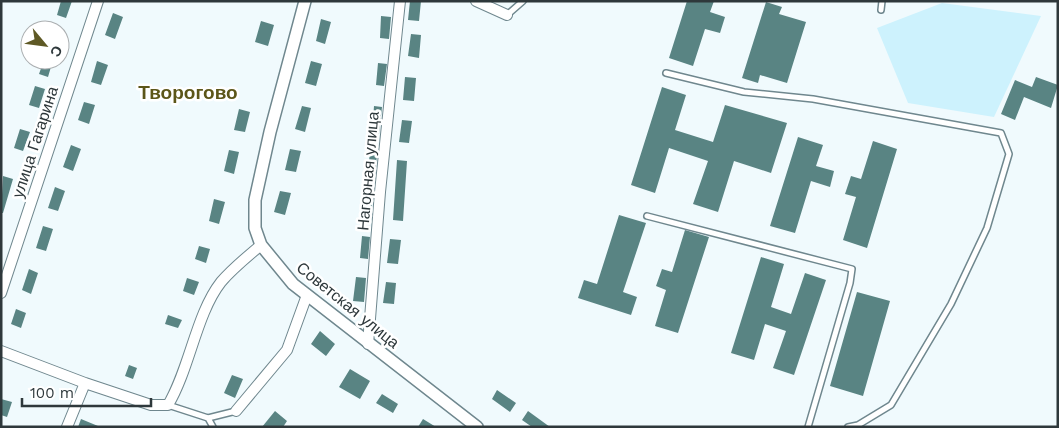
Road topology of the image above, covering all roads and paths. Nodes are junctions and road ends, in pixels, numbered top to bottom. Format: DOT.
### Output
graph roads {
  1 [pos="98,1"];
  2 [pos="305,1"];
  3 [pos="400,1"];
  4 [pos="476,1"];
  5 [pos="523,1"];
  6 [pos="882,1"];
  7 [pos="881,10"];
  8 [pos="507,15"];
  9 [pos="666,73"];
  10 [pos="647,216"];
  11 [pos="261,245"];
  12 [pos="1,293"];
  13 [pos="307,295"];
  14 [pos="368,344"];
  15 [pos="1,351"];
  16 [pos="85,383"];
  17 [pos="168,405"];
  18 [pos="236,411"];
  19 [pos="208,418"];
  20 [pos="472,425"];
  21 [pos="67,427"];
  22 [pos="213,427"];
  23 [pos="808,427"];
  24 [pos="848,427"];
  1 -- 12 [label="street, улица Гагарина"];
  2 -- 11 [label="street, Советская улица"];
  3 -- 14 [label="street, Нагорная улица"];
  4 -- 8 [label="street"];
  5 -- 8 [label="lane"];
  6 -- 7 [label="lane"];
  9 -- 24 [label="lane"];
  10 -- 23 [label="lane"];
  11 -- 13 [label="street, Советская улица"];
  11 -- 17 [label="street"];
  13 -- 14 [label="street, Советская улица"];
  13 -- 18 [label="street"];
  14 -- 20 [label="street, Советская улица"];
  15 -- 16 [label="street"];
  16 -- 17 [label="street"];
  16 -- 21 [label="street"];
  17 -- 19 [label="lane"];
  18 -- 19 [label="lane"];
  19 -- 22 [label="lane"];
}
